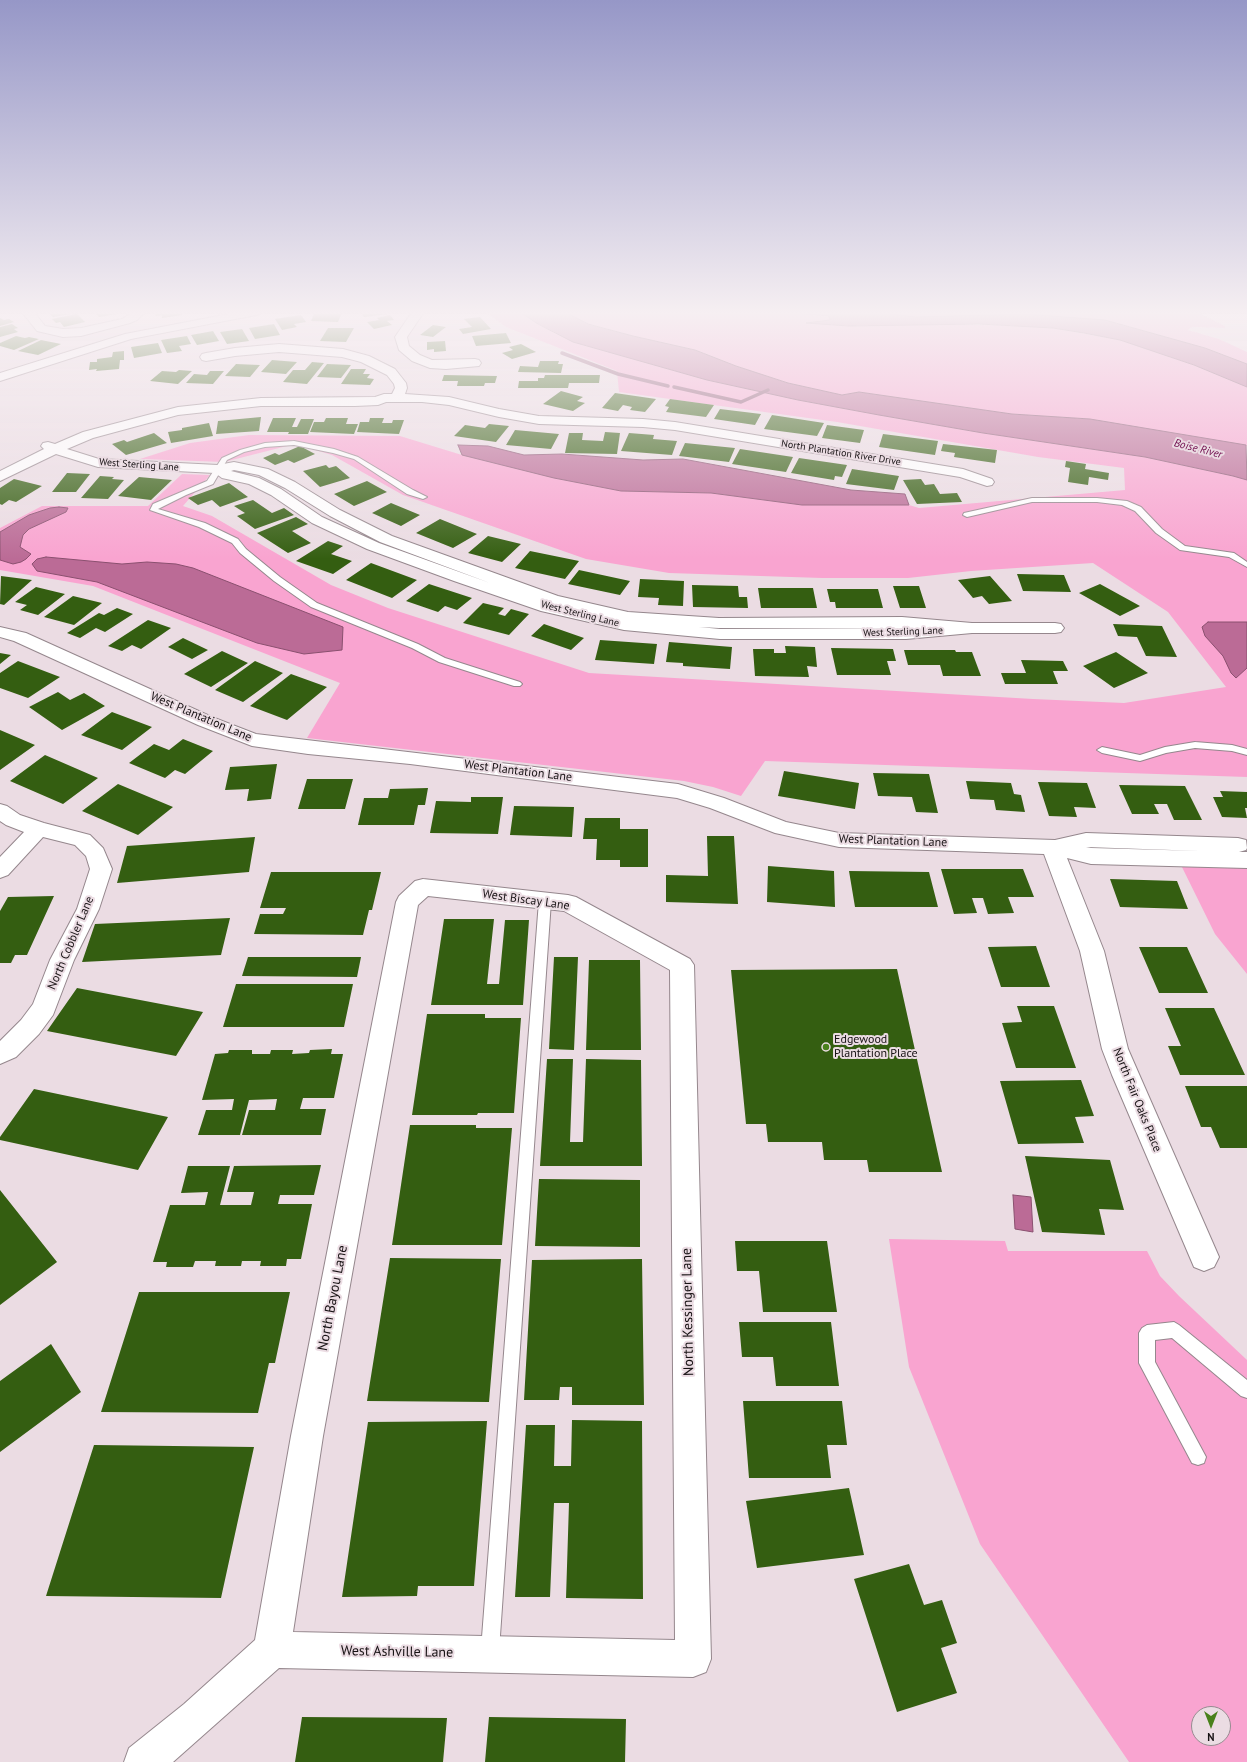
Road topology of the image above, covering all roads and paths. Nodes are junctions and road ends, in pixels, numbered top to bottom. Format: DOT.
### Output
graph roads {
  1 [pos="262,394"];
  2 [pos="380,394"];
  3 [pos="394,394"];
  4 [pos="391,398"];
  5 [pos="37,444"];
  6 [pos="55,449"];
  7 [pos="218,469"];
  8 [pos="0,477"];
  9 [pos="987,482"];
  10 [pos="423,497"];
  11 [pos="967,515"];
  12 [pos="1247,565"];
  13 [pos="1055,628"];
  14 [pos="0,632"];
  15 [pos="517,684"];
  16 [pos="1102,750"];
  17 [pos="1247,752"];
  18 [pos="0,811"];
  19 [pos="39,830"];
  20 [pos="1247,845"];
  21 [pos="1052,847"];
  22 [pos="1247,860"];
  23 [pos="0,870"];
  24 [pos="545,901"];
  25 [pos="399,947"];
  26 [pos="682,965"];
  27 [pos="0,1054"];
  28 [pos="1204,1257"];
  29 [pos="1247,1390"];
  30 [pos="1198,1457"];
  31 [pos="272,1650"];
  32 [pos="489,1654"];
  33 [pos="693,1659"];
  34 [pos="144,1762"];
  1 -- 5 [label="street, North Plantation River Drive"];
  2 -- 4 [label="street, North Plantation River Drive"];
  3 -- 4 [label="street"];
  4 -- 6 [label="street, North Plantation River Drive"];
  4 -- 9 [label="street, North Plantation River Drive"];
  5 -- 6 [label="street, West Sterling Lane"];
  6 -- 7 [label="street, West Sterling Lane"];
  6 -- 8 [label="street, North Plantation River Drive"];
  7 -- 10 [label="lane"];
  7 -- 13 [label="street, West Sterling Lane"];
  7 -- 15 [label="lane"];
  11 -- 12 [label="lane"];
  14 -- 21 [label="street, West Plantation Lane"];
  16 -- 17 [label="lane"];
  18 -- 19 [label="street, North Cobbler Lane"];
  19 -- 23 [label="street"];
  19 -- 27 [label="street, North Cobbler Lane"];
  20 -- 21 [label="street, West Plantation Lane"];
  21 -- 22 [label="street, West Plantation Lane"];
  21 -- 28 [label="street, North Fair Oaks Place"];
  24 -- 25 [label="street, West Biscay Lane"];
  24 -- 26 [label="street, West Biscay Lane"];
  24 -- 32 [label="lane"];
  25 -- 31 [label="street, North Bayou Lane"];
  26 -- 33 [label="street, North Kessinger Lane"];
  29 -- 30 [label="lane"];
  31 -- 32 [label="street, West Ashville Lane"];
  31 -- 34 [label="street"];
  32 -- 33 [label="street, West Ashville Lane"];
}
